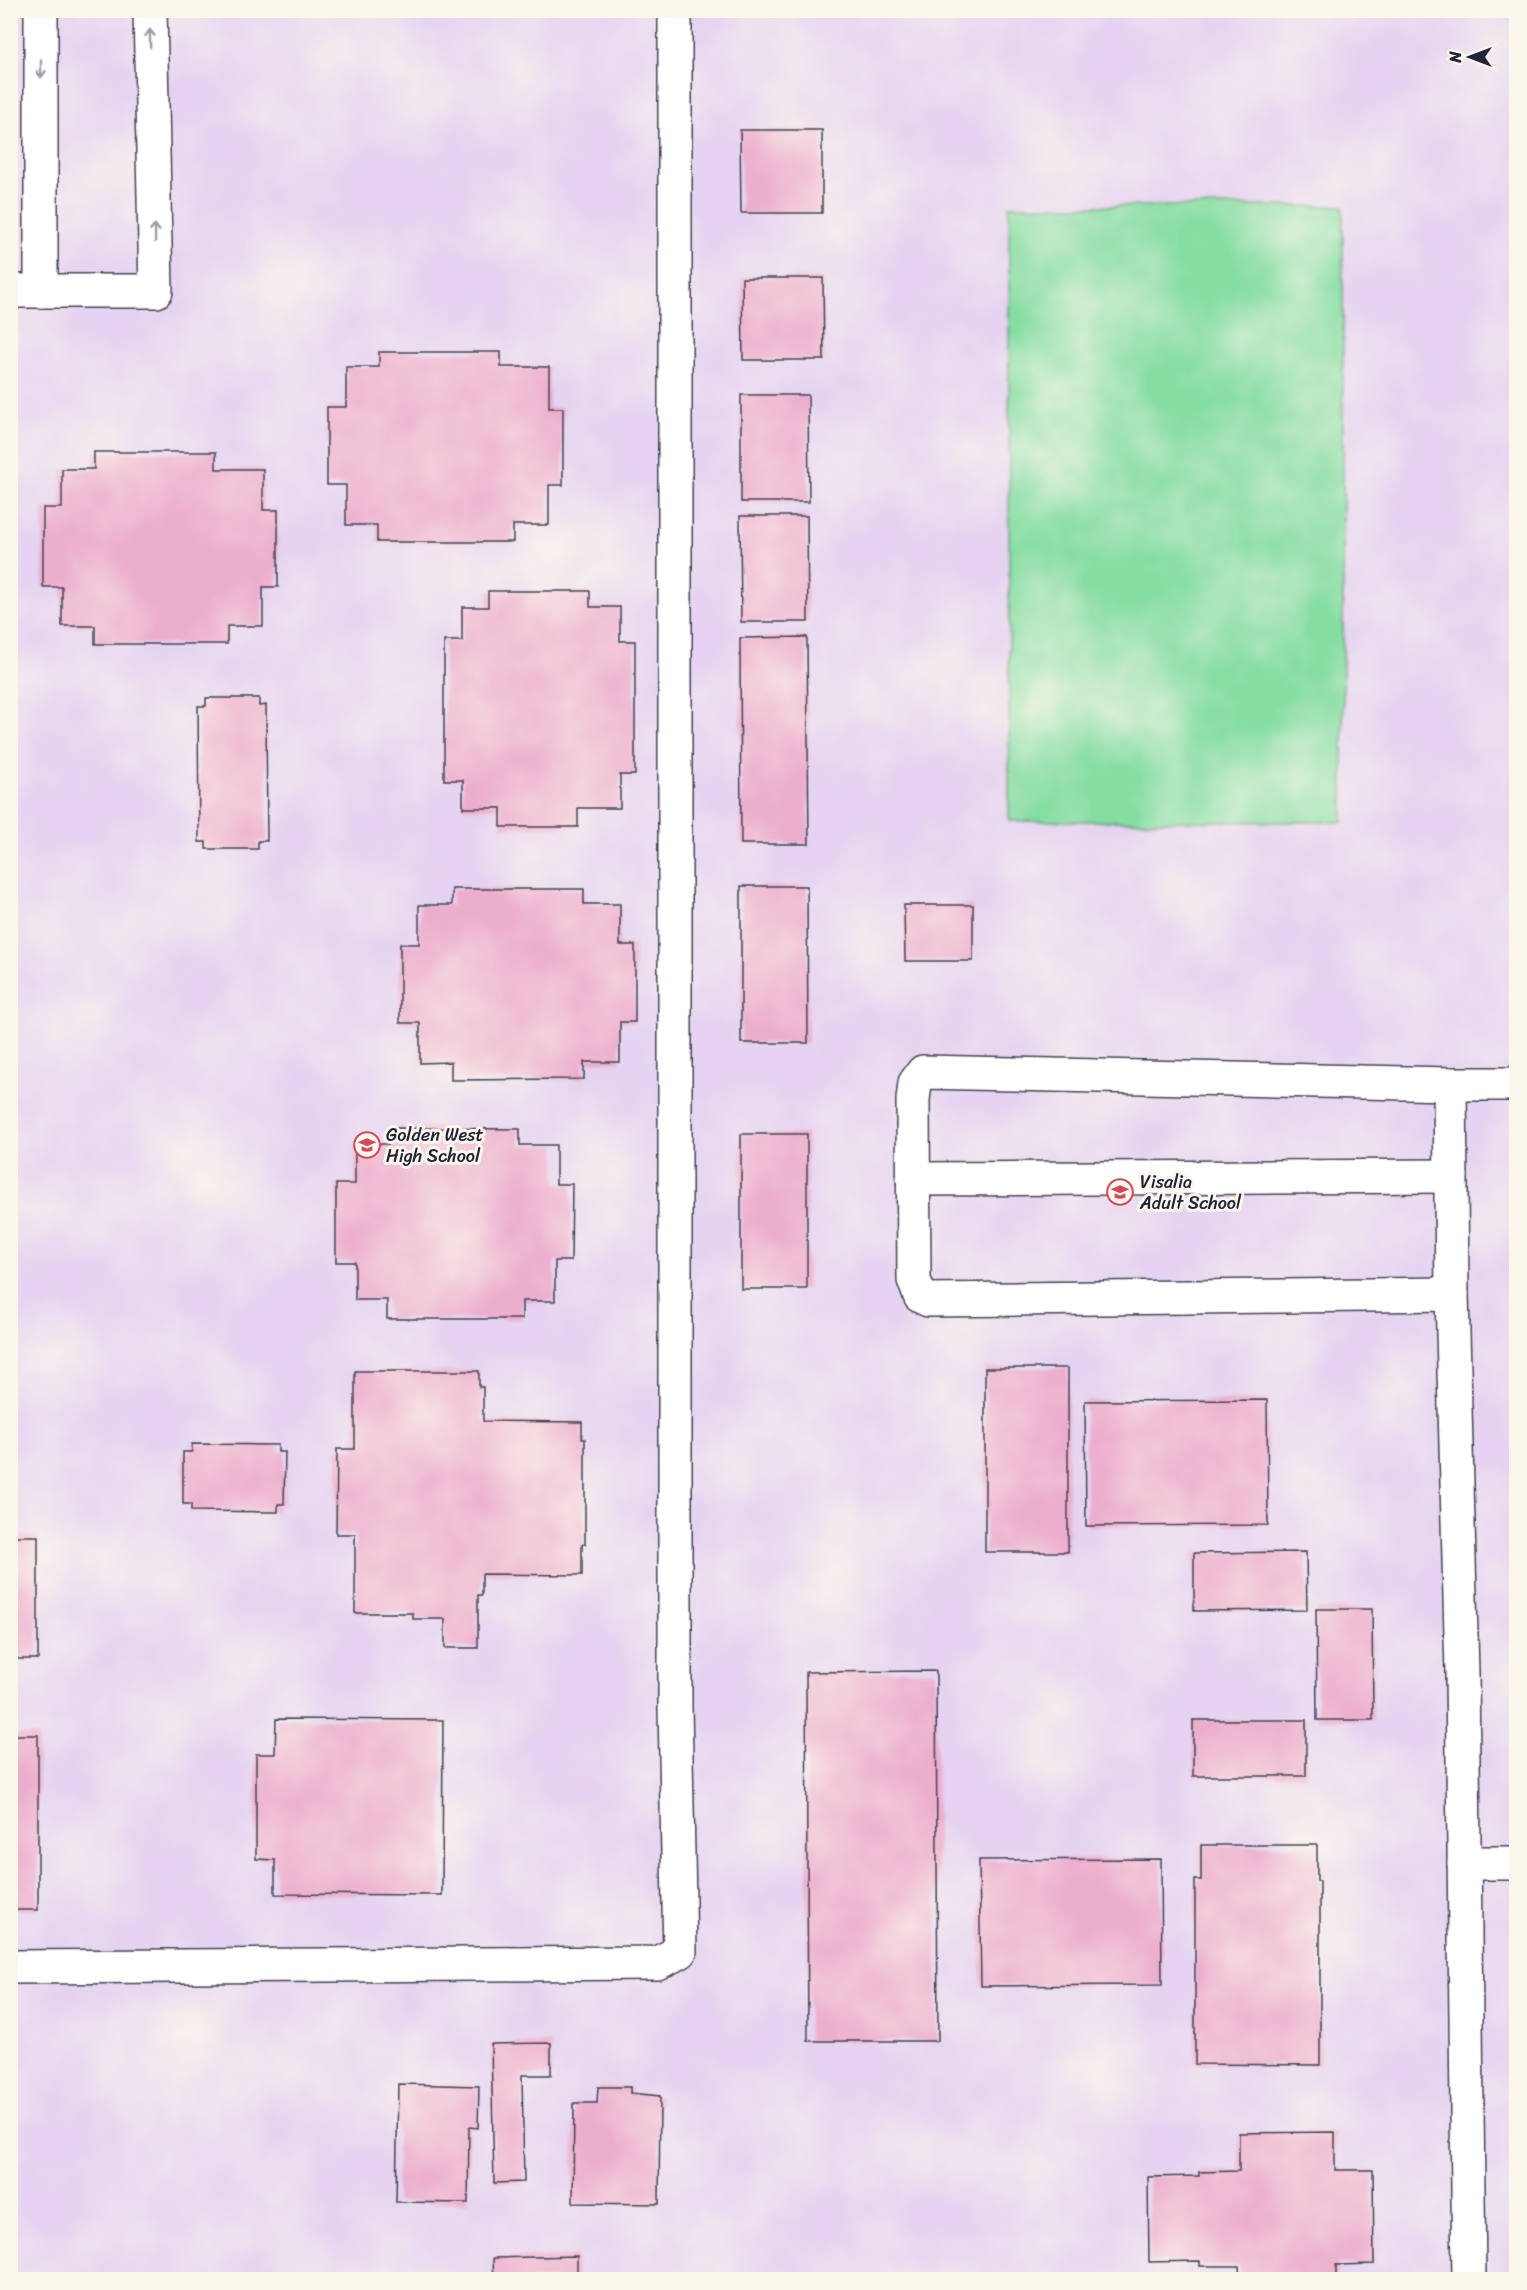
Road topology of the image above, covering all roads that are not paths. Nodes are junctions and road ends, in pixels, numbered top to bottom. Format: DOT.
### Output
graph roads {
  1 [pos="41,10"];
  2 [pos="150,10"];
  3 [pos="675,10"];
  4 [pos="26,291"];
  5 [pos="1516,1083"];
  6 [pos="1450,1084"];
  7 [pos="1451,1176"];
  8 [pos="913,1179"];
  9 [pos="1452,1294"];
  10 [pos="1464,1863"];
  11 [pos="1516,1863"];
  12 [pos="10,1967"];
  13 [pos="1469,2280"];
  1 -- 4 [label="lane, one-way"];
  4 -- 2 [label="lane, one-way"];
  3 -- 12 [label="lane"];
  5 -- 6 [label="lane"];
  6 -- 7 [label="lane"];
  6 -- 8 [label="lane"];
  7 -- 8 [label="lane"];
  7 -- 9 [label="lane"];
  8 -- 9 [label="lane"];
  9 -- 10 [label="lane"];
  10 -- 11 [label="lane"];
  10 -- 13 [label="lane"];
}
